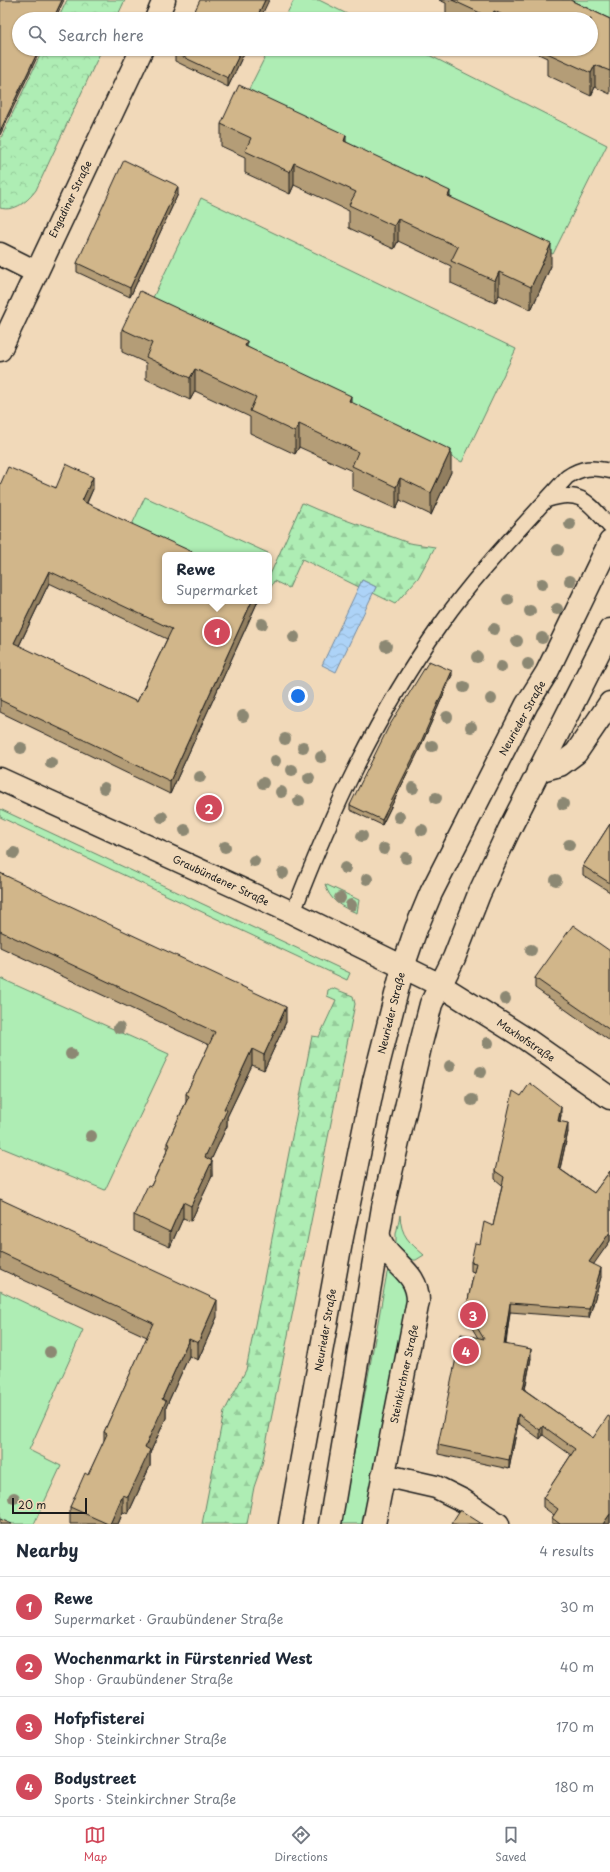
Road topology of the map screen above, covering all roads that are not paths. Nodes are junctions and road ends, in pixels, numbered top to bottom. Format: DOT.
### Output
graph roads {
  1 [pos="164,0"];
  2 [pos="159,12"];
  3 [pos="139,56"];
  4 [pos="0,254"];
  5 [pos="36,272"];
  6 [pos="0,350"];
  7 [pos="610,471"];
  8 [pos="546,500"];
  9 [pos="610,527"];
  10 [pos="610,542"];
  11 [pos="610,630"];
  12 [pos="610,703"];
  13 [pos="538,771"];
  14 [pos="0,778"];
  15 [pos="293,914"];
  16 [pos="403,967"];
  17 [pos="440,985"];
  18 [pos="610,1098"];
  19 [pos="379,1237"];
  20 [pos="383,1475"];
  21 [pos="290,1524"];
  22 [pos="330,1524"];
  23 [pos="374,1524"];
  24 [pos="498,1524"];
  1 -- 2 [label="main road"];
  3 -- 5 [label="main road, Engadiner Straße"];
  4 -- 5 [label="main road"];
  5 -- 6 [label="main road, Engadiner Straße"];
  7 -- 8 [label="lane"];
  8 -- 9 [label="lane"];
  8 -- 15 [label="lane"];
  10 -- 16 [label="main road, Neurieder Straße"];
  11 -- 13 [label="main road"];
  12 -- 13 [label="main road"];
  13 -- 17 [label="main road"];
  14 -- 15 [label="main road, Graubündener Straße"];
  15 -- 16 [label="main road, Graubündener Straße"];
  16 -- 17 [label="main road, Graubündener Straße"];
  16 -- 21 [label="main road, Neurieder Straße"];
  17 -- 18 [label="main road, Maxhofstraße"];
  17 -- 19 [label="main road"];
  19 -- 20 [label="main road, Steinkirchner Straße"];
  19 -- 22 [label="main road"];
  20 -- 23 [label="main road, Steinkirchner Straße"];
  20 -- 24 [label="main road"];
}
